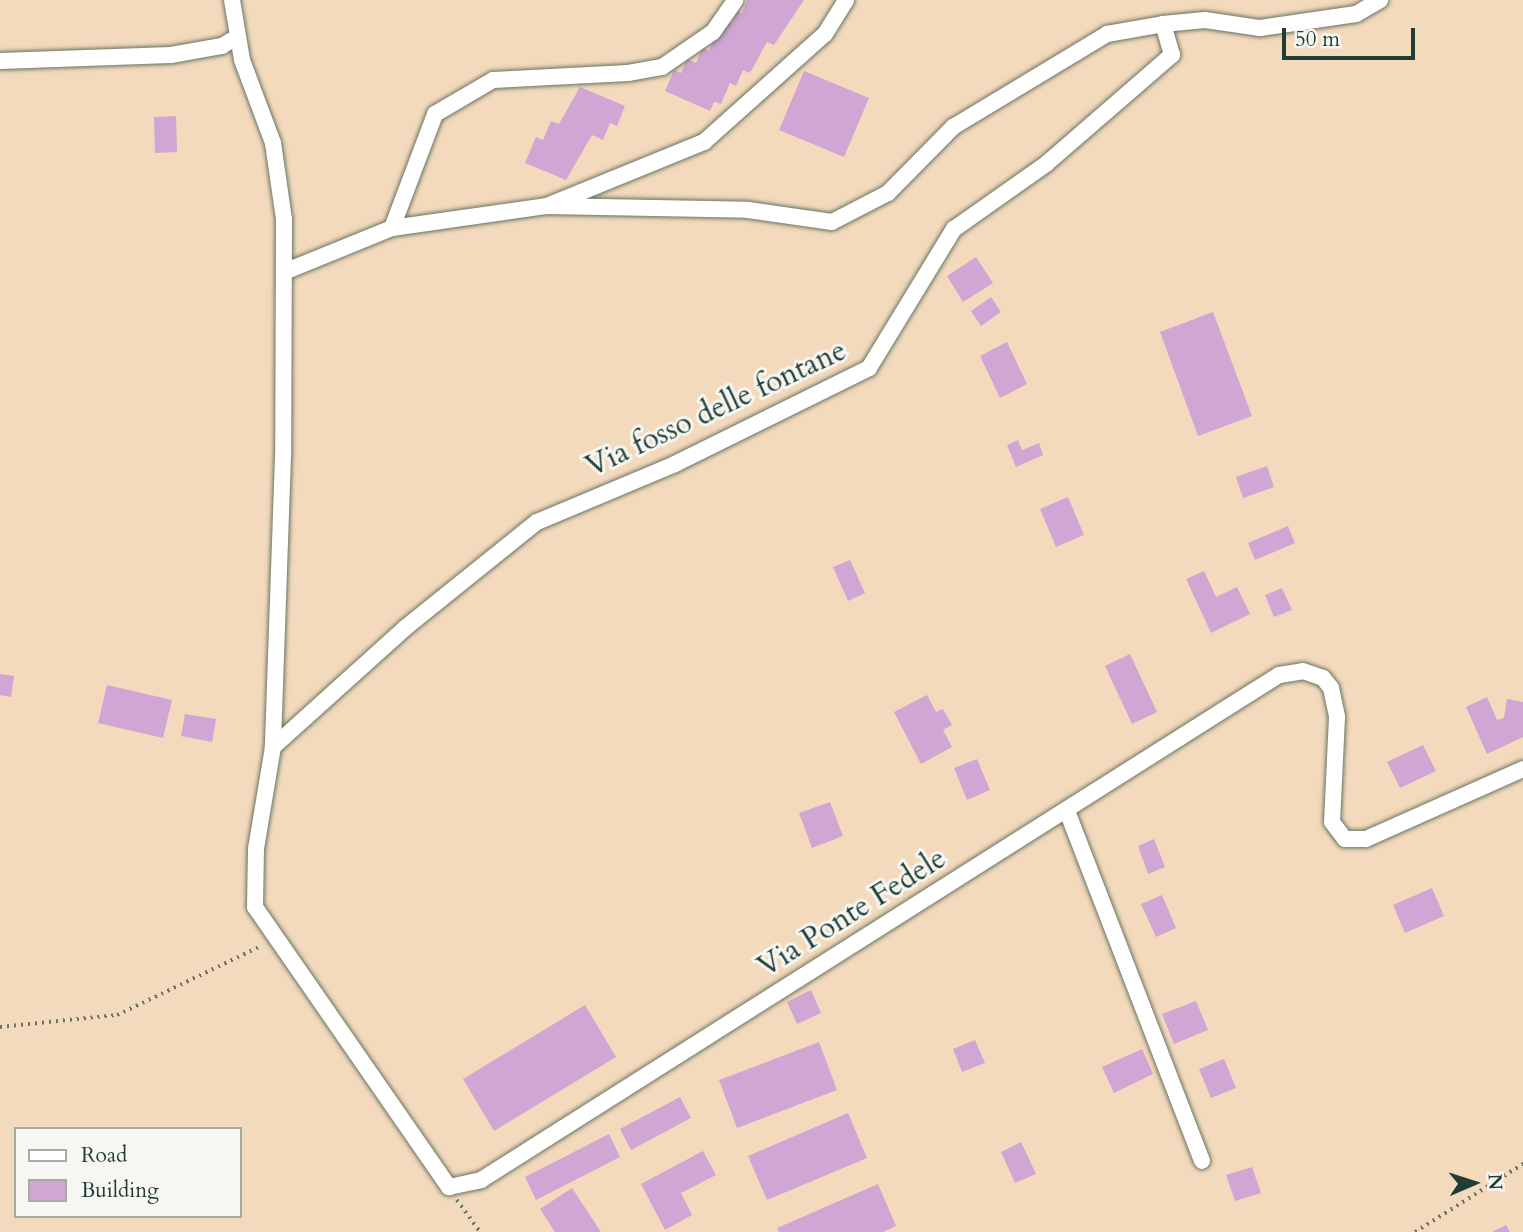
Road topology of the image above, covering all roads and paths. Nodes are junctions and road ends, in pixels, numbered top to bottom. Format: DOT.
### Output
graph roads {
  1 [pos="232,0"];
  2 [pos="735,0"];
  3 [pos="846,0"];
  4 [pos="1380,0"];
  5 [pos="1163,24"];
  6 [pos="237,37"];
  7 [pos="0,61"];
  8 [pos="547,206"];
  9 [pos="393,228"];
  10 [pos="284,272"];
  11 [pos="273,747"];
  12 [pos="1523,769"];
  13 [pos="1067,811"];
  14 [pos="275,939"];
  15 [pos="0,1027"];
  16 [pos="1202,1161"];
  17 [pos="1523,1164"];
  18 [pos="449,1187"];
  19 [pos="480,1232"];
  20 [pos="1415,1232"];
  1 -- 6 [label="street"];
  2 -- 9 [label="street"];
  3 -- 8 [label="street"];
  4 -- 5 [label="street"];
  5 -- 8 [label="street"];
  5 -- 11 [label="street, Via fosso delle fontane"];
  6 -- 7 [label="street"];
  6 -- 10 [label="street"];
  8 -- 9 [label="street"];
  9 -- 10 [label="street"];
  10 -- 11 [label="street"];
  11 -- 14 [label="street"];
  12 -- 13 [label="street, Via Ponte Fedele"];
  13 -- 16 [label="street"];
  13 -- 18 [label="street, Via Ponte Fedele"];
  14 -- 15 [label="path"];
  14 -- 18 [label="street"];
  17 -- 20 [label="path"];
  18 -- 19 [label="path"];
}
